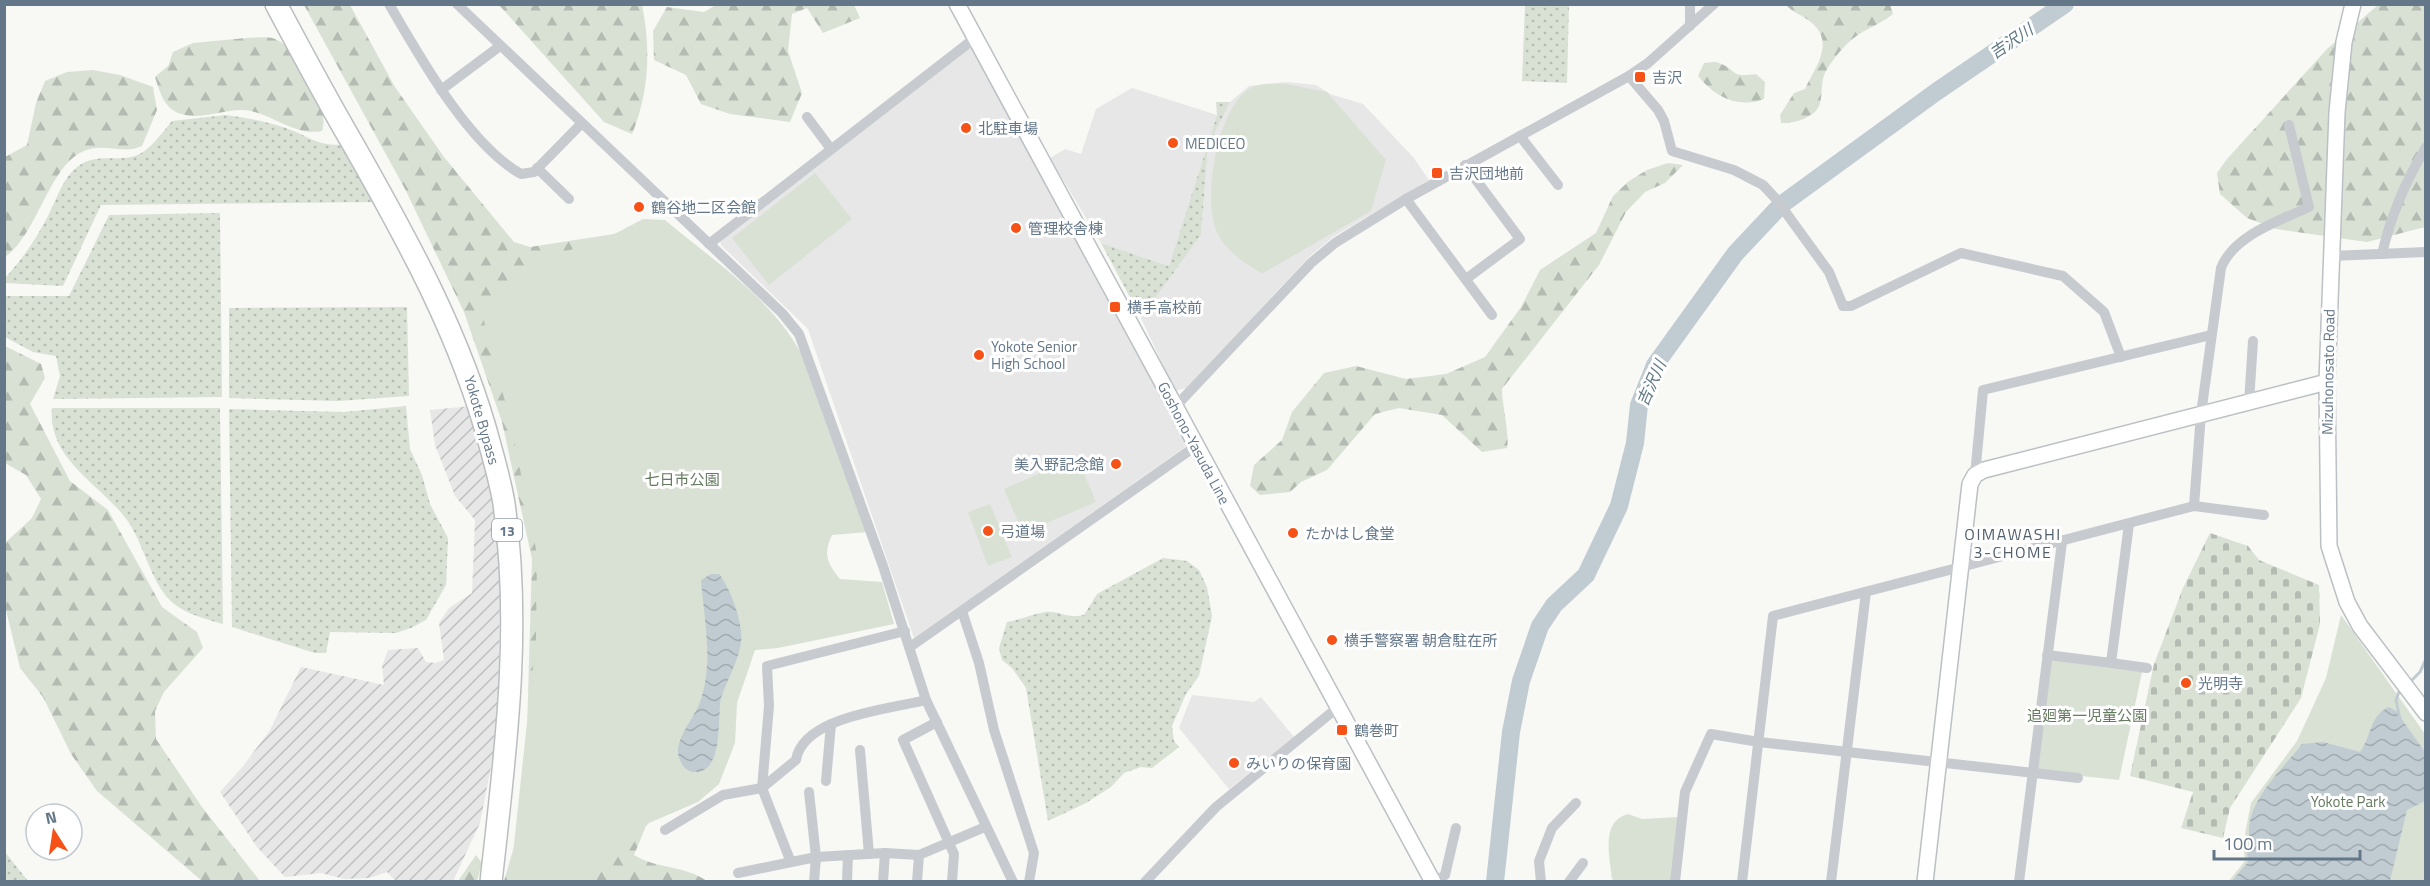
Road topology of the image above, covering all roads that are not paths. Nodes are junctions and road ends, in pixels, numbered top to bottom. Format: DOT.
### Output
graph roads {
  1 [pos="276,4"];
  2 [pos="389,4"];
  3 [pos="457,4"];
  4 [pos="957,4"];
  5 [pos="1690,4"];
  6 [pos="1714,4"];
  7 [pos="2353,4"];
  8 [pos="1690,26"];
  9 [pos="975,38"];
  10 [pos="500,46"];
  11 [pos="1629,76"];
  12 [pos="441,90"];
  13 [pos="807,117"];
  14 [pos="581,124"];
  15 [pos="2289,125"];
  16 [pos="1520,136"];
  17 [pos="2426,147"];
  18 [pos="831,148"];
  19 [pos="1465,165"];
  20 [pos="537,168"];
  21 [pos="1558,185"];
  22 [pos="569,199"];
  23 [pos="1406,199"];
  24 [pos="709,244"];
  25 [pos="2426,252"];
  26 [pos="2382,254"];
  27 [pos="2332,256"];
  28 [pos="1466,279"];
  29 [pos="1492,315"];
  30 [pos="2211,335"];
  31 [pos="2253,341"];
  32 [pos="2121,357"];
  33 [pos="2327,382"];
  34 [pos="2249,402"];
  35 [pos="1175,407"];
  36 [pos="2201,414"];
  37 [pos="1196,447"];
  38 [pos="1976,475"];
  39 [pos="2194,506"];
  40 [pos="2264,515"];
  41 [pos="2128,524"];
  42 [pos="2062,542"];
  43 [pos="1962,566"];
  44 [pos="1866,592"];
  45 [pos="962,610"];
  46 [pos="905,631"];
  47 [pos="909,647"];
  48 [pos="2047,655"];
  49 [pos="2111,663"];
  50 [pos="2147,668"];
  51 [pos="926,700"];
  52 [pos="1337,708"];
  53 [pos="2426,713"];
  54 [pos="937,722"];
  55 [pos="831,724"];
  56 [pos="1759,742"];
  57 [pos="860,750"];
  58 [pos="1848,752"];
  59 [pos="1940,761"];
  60 [pos="2032,773"];
  61 [pos="2078,778"];
  62 [pos="826,781"];
  63 [pos="762,788"];
  64 [pos="809,792"];
  65 [pos="1576,803"];
  66 [pos="985,827"];
  67 [pos="1456,828"];
  68 [pos="665,830"];
  69 [pos="949,842"];
  70 [pos="885,853"];
  71 [pos="869,854"];
  72 [pos="849,855"];
  73 [pos="919,855"];
  74 [pos="816,857"];
  75 [pos="790,860"];
  76 [pos="1583,863"];
  77 [pos="738,873"];
  78 [pos="491,882"];
  79 [pos="814,882"];
  80 [pos="847,882"];
  81 [pos="883,882"];
  82 [pos="917,882"];
  83 [pos="952,882"];
  84 [pos="1013,882"];
  85 [pos="1029,882"];
  86 [pos="1145,882"];
  87 [pos="1434,882"];
  88 [pos="1541,882"];
  89 [pos="1569,882"];
  90 [pos="1675,882"];
  91 [pos="1742,882"];
  92 [pos="1832,882"];
  93 [pos="1925,882"];
  94 [pos="2019,882"];
  1 -- 78 [label="highway, Yokote Bypass / 13"];
  2 -- 12 [label="street"];
  3 -- 10 [label="street"];
  4 -- 9 [label="street, Goshono-Yasuda Line"];
  5 -- 8 [label="street"];
  6 -- 8 [label="street"];
  7 -- 27 [label="street, Mizuhonosato Road"];
  8 -- 11 [label="street"];
  9 -- 18 [label="street"];
  9 -- 35 [label="street, Goshono-Yasuda Line"];
  10 -- 12 [label="street"];
  10 -- 14 [label="street"];
  11 -- 16 [label="street"];
  11 -- 32 [label="street"];
  12 -- 20 [label="street"];
  13 -- 18 [label="street"];
  14 -- 20 [label="street"];
  14 -- 24 [label="street"];
  15 -- 30 [label="street"];
  16 -- 19 [label="street"];
  16 -- 21 [label="street"];
  17 -- 26 [label="street"];
  18 -- 24 [label="street"];
  19 -- 23 [label="street"];
  19 -- 28 [label="street"];
  20 -- 22 [label="street"];
  23 -- 28 [label="street"];
  23 -- 35 [label="street"];
  24 -- 46 [label="street"];
  25 -- 26 [label="street"];
  26 -- 27 [label="street"];
  27 -- 33 [label="street, Mizuhonosato Road"];
  28 -- 29 [label="street"];
  30 -- 32 [label="street"];
  30 -- 36 [label="street"];
  31 -- 34 [label="street"];
  32 -- 38 [label="street"];
  33 -- 34 [label="street"];
  33 -- 53 [label="street, Mizuhonosato Road"];
  34 -- 36 [label="street"];
  35 -- 37 [label="street, Goshono-Yasuda Line"];
  36 -- 38 [label="street"];
  36 -- 39 [label="street"];
  37 -- 45 [label="street"];
  37 -- 52 [label="street, Goshono-Yasuda Line"];
  38 -- 43 [label="street"];
  39 -- 40 [label="street"];
  39 -- 41 [label="street"];
  41 -- 42 [label="street"];
  41 -- 49 [label="street"];
  42 -- 43 [label="street"];
  42 -- 48 [label="street"];
  43 -- 44 [label="street"];
  43 -- 59 [label="street"];
  44 -- 56 [label="street"];
  44 -- 58 [label="street"];
  45 -- 47 [label="street"];
  45 -- 85 [label="street"];
  46 -- 47 [label="street"];
  46 -- 63 [label="street"];
  47 -- 51 [label="street"];
  48 -- 49 [label="street"];
  48 -- 60 [label="street"];
  49 -- 50 [label="street"];
  51 -- 54 [label="street"];
  51 -- 55 [label="street"];
  52 -- 86 [label="street"];
  52 -- 87 [label="street, Goshono-Yasuda Line"];
  54 -- 66 [label="street"];
  54 -- 69 [label="street"];
  55 -- 62 [label="street"];
  55 -- 63 [label="street"];
  56 -- 58 [label="street"];
  56 -- 90 [label="street"];
  56 -- 91 [label="street"];
  57 -- 71 [label="street"];
  58 -- 59 [label="street"];
  58 -- 92 [label="street"];
  59 -- 60 [label="street"];
  59 -- 93 [label="street"];
  60 -- 61 [label="street"];
  60 -- 94 [label="street"];
  63 -- 68 [label="street"];
  63 -- 75 [label="street"];
  64 -- 74 [label="street"];
  65 -- 88 [label="street"];
  66 -- 69 [label="street"];
  66 -- 84 [label="street"];
  67 -- 87 [label="street"];
  69 -- 73 [label="street"];
  69 -- 83 [label="street"];
  70 -- 71 [label="street"];
  70 -- 73 [label="street"];
  70 -- 81 [label="street"];
  71 -- 72 [label="street"];
  72 -- 74 [label="street"];
  72 -- 80 [label="street"];
  73 -- 82 [label="street"];
  74 -- 75 [label="street"];
  74 -- 79 [label="street"];
  75 -- 77 [label="street"];
  76 -- 89 [label="street"];
}
